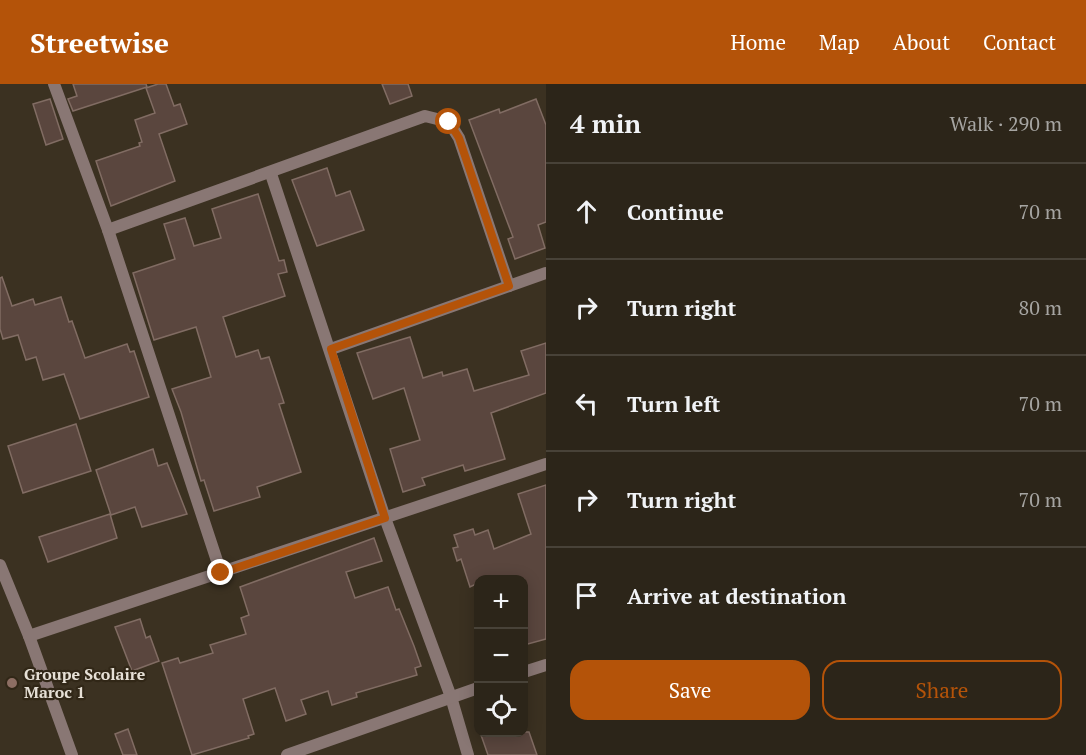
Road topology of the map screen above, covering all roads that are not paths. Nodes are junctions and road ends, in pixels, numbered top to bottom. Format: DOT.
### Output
graph roads {
  1 [pos="54,84"];
  2 [pos="271,174"];
  3 [pos="108,230"];
  4 [pos="546,273"];
  5 [pos="509,286"];
  6 [pos="331,349"];
  7 [pos="546,464"];
  8 [pos="385,518"];
  9 [pos="0,565"];
  10 [pos="221,573"];
  11 [pos="29,636"];
  12 [pos="546,665"];
  13 [pos="528,671"];
  14 [pos="474,689"];
  15 [pos="451,697"];
  16 [pos="72,755"];
  17 [pos="287,755"];
  18 [pos="468,755"];
  1 -- 3 [label="street"];
  2 -- 3 [label="street"];
  2 -- 5 [label="street"];
  2 -- 6 [label="street"];
  3 -- 10 [label="street"];
  4 -- 5 [label="street"];
  5 -- 6 [label="street"];
  6 -- 8 [label="street"];
  7 -- 8 [label="street"];
  8 -- 10 [label="street"];
  8 -- 15 [label="street"];
  9 -- 11 [label="street"];
  10 -- 11 [label="street"];
  11 -- 16 [label="street"];
  12 -- 13 [label="street"];
  14 -- 15 [label="street"];
  15 -- 17 [label="street"];
  15 -- 18 [label="street"];
}
